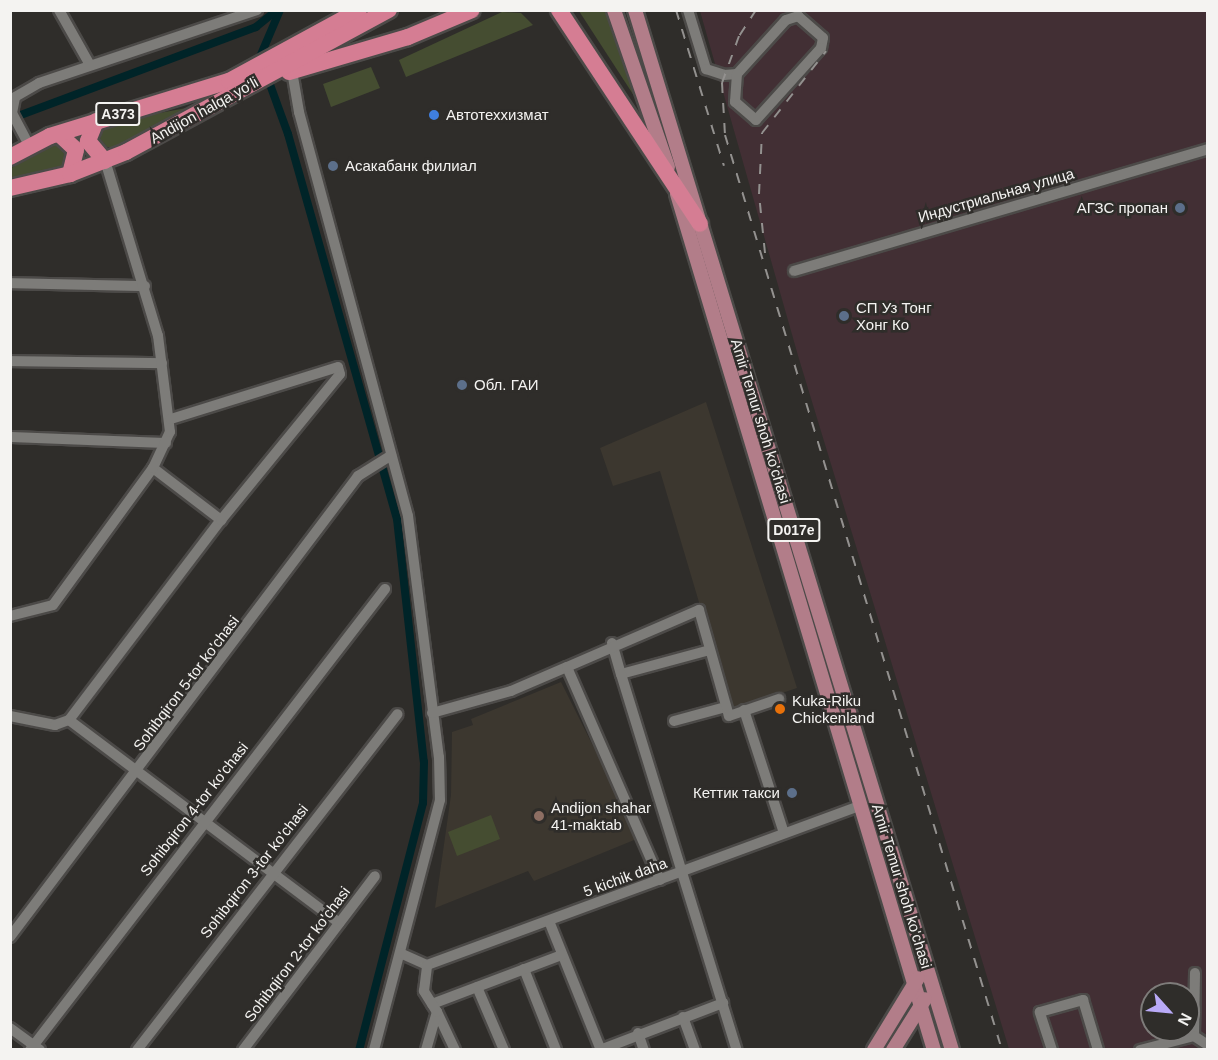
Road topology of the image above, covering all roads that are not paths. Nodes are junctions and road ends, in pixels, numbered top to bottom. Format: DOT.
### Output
graph roads {
  1 [pos="59,10"];
  2 [pos="257,10"];
  3 [pos="359,10"];
  4 [pos="389,10"];
  5 [pos="472,10"];
  6 [pos="559,10"];
  7 [pos="614,10"];
  8 [pos="635,10"];
  9 [pos="688,10"];
  10 [pos="348,14"];
  11 [pos="90,65"];
  12 [pos="292,71"];
  13 [pos="737,74"];
  14 [pos="254,82"];
  15 [pos="96,121"];
  16 [pos="59,134"];
  17 [pos="26,139"];
  18 [pos="1208,149"];
  19 [pos="10,157"];
  20 [pos="105,161"];
  21 [pos="70,174"];
  22 [pos="10,188"];
  23 [pos="676,191"];
  24 [pos="700,224"];
  25 [pos="794,271"];
  26 [pos="10,283"];
  27 [pos="145,286"];
  28 [pos="10,361"];
  29 [pos="162,363"];
  30 [pos="171,419"];
  31 [pos="10,437"];
  32 [pos="166,443"];
  33 [pos="389,456"];
  34 [pos="153,468"];
  35 [pos="221,520"];
  36 [pos="385,589"];
  37 [pos="10,616"];
  38 [pos="612,643"];
  39 [pos="710,650"];
  40 [pos="567,667"];
  41 [pos="621,674"];
  42 [pos="779,699"];
  43 [pos="726,707"];
  44 [pos="744,711"];
  45 [pos="432,713"];
  46 [pos="398,714"];
  47 [pos="10,716"];
  48 [pos="69,720"];
  49 [pos="674,721"];
  50 [pos="137,773"];
  51 [pos="860,806"];
  52 [pos="204,820"];
  53 [pos="784,833"];
  54 [pos="272,871"];
  55 [pos="680,873"];
  56 [pos="375,876"];
  57 [pos="660,880"];
  58 [pos="549,921"];
  59 [pos="339,922"];
  60 [pos="10,937"];
  61 [pos="400,953"];
  62 [pos="562,955"];
  63 [pos="427,965"];
  64 [pos="524,969"];
  65 [pos="1195,973"];
  66 [pos="929,974"];
  67 [pos="913,981"];
  68 [pos="1195,982"];
  69 [pos="477,987"];
  70 [pos="935,995"];
  71 [pos="920,1002"];
  72 [pos="723,1003"];
  73 [pos="435,1008"];
  74 [pos="683,1017"];
  75 [pos="10,1028"];
  76 [pos="638,1033"];
  77 [pos="1168,1046"];
  78 [pos="34,1048"];
  79 [pos="600,1049"];
  80 [pos="137,1050"];
  81 [pos="243,1050"];
  82 [pos="374,1050"];
  83 [pos="426,1050"];
  84 [pos="454,1050"];
  85 [pos="504,1050"];
  86 [pos="556,1050"];
  87 [pos="644,1050"];
  88 [pos="695,1050"];
  89 [pos="737,1050"];
  90 [pos="874,1050"];
  91 [pos="893,1050"];
  92 [pos="934,1050"];
  93 [pos="952,1050"];
  94 [pos="1052,1050"];
  95 [pos="1098,1050"];
  96 [pos="1140,1050"];
  1 -- 11 [label="street"];
  2 -- 11 [label="street"];
  3 -- 10 [label="highway, Andijon halqa yo‘li / A373"];
  4 -- 14 [label="highway, Andijon halqa yo‘li / A373"];
  5 -- 12 [label="highway"];
  6 -- 23 [label="highway"];
  7 -- 23 [label="main road, Amir Temur shoh ko'chasi / D017e"];
  8 -- 24 [label="main road, Amir Temur shoh ko'chasi / D017e"];
  9 -- 13 [label="street"];
  10 -- 15 [label="highway, Andijon halqa yo‘li / A373"];
  11 -- 17 [label="street"];
  12 -- 14 [label="highway"];
  12 -- 33 [label="street"];
  13 -- 13 [label="street"];
  14 -- 20 [label="highway, Andijon halqa yo‘li / A373"];
  15 -- 16 [label="highway, Andijon halqa yo‘li / A373"];
  15 -- 20 [label="highway"];
  16 -- 17 [label="highway, Andijon halqa yo‘li / A373"];
  16 -- 21 [label="highway"];
  17 -- 19 [label="highway, Andijon halqa yo‘li / A373"];
  18 -- 25 [label="street, Индустриальная улица"];
  20 -- 21 [label="highway, Andijon halqa yo‘li / A373"];
  20 -- 27 [label="street"];
  21 -- 22 [label="highway, Andijon halqa yo‘li / A373"];
  23 -- 24 [label="highway"];
  23 -- 51 [label="main road, Amir Temur shoh ko'chasi / D017e"];
  24 -- 66 [label="main road, Amir Temur shoh ko'chasi / D017e"];
  26 -- 27 [label="street"];
  27 -- 29 [label="street"];
  28 -- 29 [label="street"];
  29 -- 30 [label="street"];
  30 -- 32 [label="street"];
  30 -- 35 [label="street"];
  31 -- 32 [label="street"];
  32 -- 34 [label="street"];
  33 -- 45 [label="street"];
  33 -- 50 [label="street, Sohibqiron 5-tor ko'chasi"];
  34 -- 35 [label="street"];
  34 -- 37 [label="street"];
  35 -- 48 [label="street"];
  36 -- 52 [label="street, Sohibqiron 4-tor ko'chasi"];
  38 -- 39 [label="street"];
  38 -- 40 [label="street"];
  38 -- 41 [label="street"];
  39 -- 41 [label="street"];
  39 -- 43 [label="street"];
  40 -- 45 [label="street"];
  40 -- 57 [label="street"];
  41 -- 55 [label="street"];
  42 -- 44 [label="street"];
  43 -- 44 [label="street"];
  43 -- 49 [label="street"];
  44 -- 53 [label="street"];
  45 -- 61 [label="street"];
  46 -- 54 [label="street, Sohibqiron 3-tor ko'chasi"];
  47 -- 48 [label="street"];
  48 -- 50 [label="street"];
  50 -- 52 [label="street"];
  50 -- 60 [label="street, Sohibqiron 5-tor ko'chasi"];
  51 -- 53 [label="street, 5 kichik daha"];
  51 -- 67 [label="main road, Amir Temur shoh ko'chasi / D017e"];
  52 -- 54 [label="street"];
  52 -- 78 [label="street, Sohibqiron 4-tor ko'chasi"];
  53 -- 55 [label="street, 5 kichik daha"];
  54 -- 59 [label="street"];
  54 -- 80 [label="street, Sohibqiron 3-tor ko'chasi"];
  55 -- 57 [label="street, 5 kichik daha"];
  55 -- 72 [label="street"];
  56 -- 59 [label="street, Sohibqiron 2-tor ko'chasi"];
  57 -- 58 [label="street, 5 kichik daha"];
  58 -- 62 [label="street"];
  58 -- 63 [label="street, 5 kichik daha"];
  59 -- 81 [label="street, Sohibqiron 2-tor ko'chasi"];
  61 -- 63 [label="street"];
  61 -- 82 [label="street"];
  62 -- 64 [label="street"];
  62 -- 79 [label="street"];
  63 -- 73 [label="street"];
  64 -- 69 [label="street"];
  64 -- 86 [label="street"];
  65 -- 68 [label="street"];
  66 -- 67 [label="main road"];
  66 -- 70 [label="main road, Amir Temur shoh ko'chasi / D017e"];
  67 -- 71 [label="main road, Amir Temur shoh ko'chasi / D017e"];
  67 -- 90 [label="main road"];
  69 -- 73 [label="street"];
  69 -- 85 [label="street"];
  70 -- 71 [label="main road"];
  70 -- 93 [label="main road, Amir Temur shoh ko'chasi / D017e"];
  71 -- 91 [label="main road"];
  71 -- 92 [label="main road, Amir Temur shoh ko'chasi / D017e"];
  72 -- 74 [label="street"];
  72 -- 89 [label="street"];
  73 -- 83 [label="street"];
  73 -- 84 [label="street"];
  74 -- 76 [label="street"];
  74 -- 88 [label="street"];
  75 -- 78 [label="street"];
  76 -- 79 [label="street"];
  76 -- 87 [label="street"];
  77 -- 96 [label="street"];
  94 -- 95 [label="street"];
}
